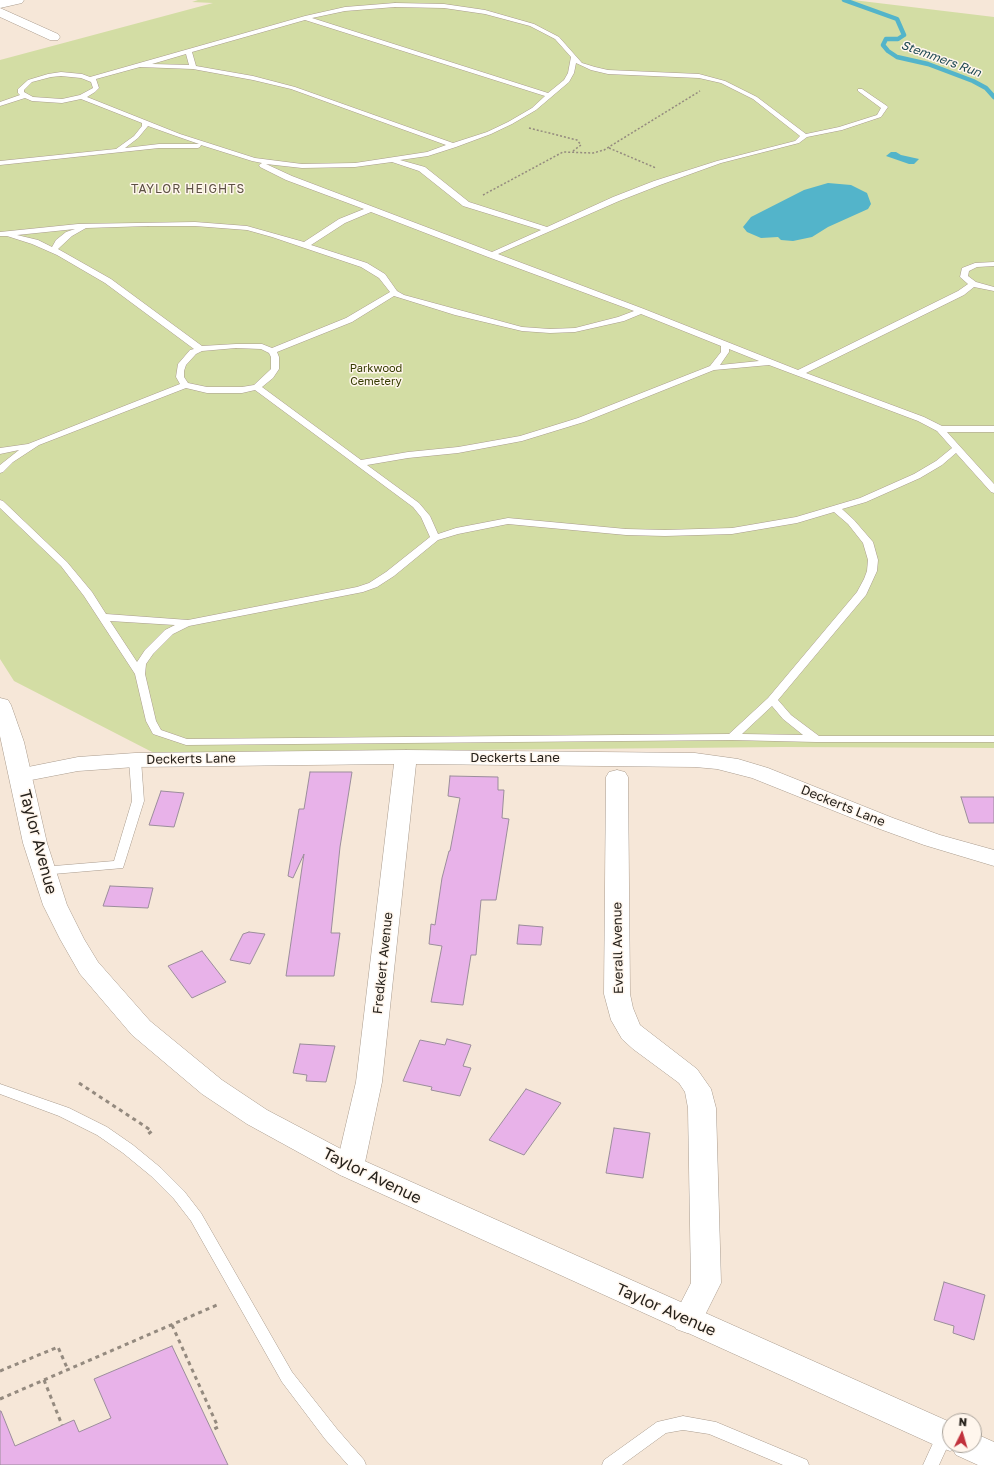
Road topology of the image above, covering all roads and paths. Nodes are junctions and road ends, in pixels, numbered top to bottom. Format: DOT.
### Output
graph roads {
  1 [pos="18,0"];
  2 [pos="0,4"];
  3 [pos="0,12"];
  4 [pos="305,18"];
  5 [pos="54,37"];
  6 [pos="190,51"];
  7 [pos="574,57"];
  8 [pos="140,64"];
  9 [pos="193,67"];
  10 [pos="90,79"];
  11 [pos="718,80"];
  12 [pos="860,90"];
  13 [pos="25,96"];
  14 [pos="550,96"];
  15 [pos="82,97"];
  16 [pos="0,104"];
  17 [pos="145,122"];
  18 [pos="510,123"];
  19 [pos="804,136"];
  20 [pos="454,146"];
  21 [pos="608,147"];
  22 [pos="214,148"];
  23 [pos="117,150"];
  24 [pos="572,152"];
  25 [pos="254,160"];
  26 [pos="393,160"];
  27 [pos="0,163"];
  28 [pos="674,177"];
  29 [pos="466,204"];
  30 [pos="371,209"];
  31 [pos="92,225"];
  32 [pos="545,229"];
  33 [pos="2,234"];
  34 [pos="305,245"];
  35 [pos="53,250"];
  36 [pos="491,254"];
  37 [pos="994,264"];
  38 [pos="973,284"];
  39 [pos="994,289"];
  40 [pos="394,293"];
  41 [pos="641,311"];
  42 [pos="725,344"];
  43 [pos="200,349"];
  44 [pos="272,351"];
  45 [pos="771,363"];
  46 [pos="713,368"];
  47 [pos="799,373"];
  48 [pos="185,385"];
  49 [pos="257,387"];
  50 [pos="940,429"];
  51 [pos="994,429"];
  52 [pos="36,443"];
  53 [pos="956,449"];
  54 [pos="0,451"];
  55 [pos="361,463"];
  56 [pos="0,470"];
  57 [pos="994,490"];
  58 [pos="0,503"];
  59 [pos="836,509"];
  60 [pos="435,538"];
  61 [pos="103,617"];
  62 [pos="188,623"];
  63 [pos="140,674"];
  64 [pos="772,700"];
  65 [pos="0,705"];
  66 [pos="732,737"];
  67 [pos="817,739"];
  68 [pos="994,739"];
  69 [pos="406,757"];
  70 [pos="135,760"];
  71 [pos="20,775"];
  72 [pos="617,777"];
  73 [pos="994,858"];
  74 [pos="42,871"];
  75 [pos="79,1083"];
  76 [pos="0,1089"];
  77 [pos="147,1135"];
  78 [pos="350,1167"];
  79 [pos="217,1304"];
  80 [pos="687,1320"];
  81 [pos="172,1325"];
  82 [pos="68,1370"];
  83 [pos="0,1371"];
  84 [pos="44,1380"];
  85 [pos="0,1399"];
  86 [pos="62,1425"];
  87 [pos="212,1430"];
  88 [pos="942,1434"];
  89 [pos="982,1452"];
  90 [pos="942,1453"];
  91 [pos="994,1457"];
  92 [pos="358,1465"];
  93 [pos="610,1465"];
  94 [pos="802,1465"];
  95 [pos="931,1465"];
  1 -- 2 [label="street"];
  3 -- 5 [label="street"];
  4 -- 6 [label="lane"];
  4 -- 7 [label="lane"];
  4 -- 14 [label="lane"];
  6 -- 8 [label="lane"];
  6 -- 9 [label="lane"];
  7 -- 11 [label="lane"];
  7 -- 14 [label="lane"];
  8 -- 9 [label="lane"];
  8 -- 10 [label="lane"];
  9 -- 20 [label="lane"];
  10 -- 13 [label="lane"];
  10 -- 15 [label="lane"];
  11 -- 19 [label="lane"];
  11 -- 21 [label="path"];
  12 -- 19 [label="lane"];
  13 -- 15 [label="lane"];
  13 -- 16 [label="lane"];
  14 -- 18 [label="lane"];
  15 -- 17 [label="lane"];
  17 -- 22 [label="lane"];
  17 -- 23 [label="lane"];
  18 -- 20 [label="lane"];
  18 -- 24 [label="path"];
  19 -- 28 [label="lane"];
  20 -- 26 [label="lane"];
  21 -- 24 [label="path"];
  21 -- 28 [label="path"];
  22 -- 23 [label="lane"];
  22 -- 25 [label="lane"];
  23 -- 27 [label="lane"];
  24 -- 29 [label="path"];
  25 -- 26 [label="lane"];
  25 -- 30 [label="lane"];
  26 -- 29 [label="lane"];
  28 -- 32 [label="lane"];
  29 -- 32 [label="lane"];
  30 -- 34 [label="lane"];
  30 -- 36 [label="lane"];
  31 -- 33 [label="lane"];
  31 -- 34 [label="lane"];
  31 -- 35 [label="lane"];
  32 -- 36 [label="lane"];
  33 -- 35 [label="lane"];
  34 -- 40 [label="lane"];
  35 -- 43 [label="lane"];
  36 -- 41 [label="lane"];
  37 -- 38 [label="lane"];
  38 -- 39 [label="lane"];
  38 -- 47 [label="lane"];
  40 -- 41 [label="lane"];
  40 -- 44 [label="lane"];
  41 -- 42 [label="lane"];
  42 -- 45 [label="lane"];
  42 -- 46 [label="lane"];
  43 -- 44 [label="lane"];
  43 -- 48 [label="lane"];
  44 -- 49 [label="lane"];
  45 -- 46 [label="lane"];
  45 -- 47 [label="lane"];
  46 -- 55 [label="lane"];
  47 -- 50 [label="lane"];
  48 -- 49 [label="lane"];
  48 -- 52 [label="lane"];
  49 -- 55 [label="lane"];
  50 -- 51 [label="lane"];
  50 -- 53 [label="lane"];
  52 -- 54 [label="lane"];
  52 -- 56 [label="lane"];
  53 -- 57 [label="lane"];
  53 -- 59 [label="lane"];
  55 -- 60 [label="lane"];
  58 -- 61 [label="lane"];
  59 -- 60 [label="lane"];
  59 -- 64 [label="lane"];
  60 -- 62 [label="lane"];
  61 -- 62 [label="lane"];
  61 -- 63 [label="lane"];
  62 -- 63 [label="lane"];
  63 -- 66 [label="lane"];
  64 -- 66 [label="lane"];
  64 -- 67 [label="lane"];
  65 -- 71 [label="street, Taylor Avenue"];
  66 -- 67 [label="lane"];
  67 -- 68 [label="lane"];
  69 -- 70 [label="street, Deckerts Lane"];
  69 -- 73 [label="street, Deckerts Lane"];
  69 -- 78 [label="street, Fredkert Avenue"];
  70 -- 71 [label="street, Deckerts Lane"];
  70 -- 74 [label="lane"];
  71 -- 74 [label="street, Taylor Avenue"];
  72 -- 80 [label="street, Everall Avenue"];
  74 -- 78 [label="street, Taylor Avenue"];
  75 -- 77 [label="path"];
  76 -- 92 [label="lane"];
  78 -- 80 [label="street, Taylor Avenue"];
  79 -- 81 [label="path"];
  80 -- 88 [label="street, Taylor Avenue"];
  81 -- 82 [label="path"];
  81 -- 87 [label="path"];
  82 -- 83 [label="path"];
  82 -- 84 [label="path"];
  84 -- 85 [label="path"];
  84 -- 86 [label="path"];
  89 -- 91 [label="street, Taylor Avenue"];
  90 -- 95 [label="lane"];
  93 -- 94 [label="lane"];
}
